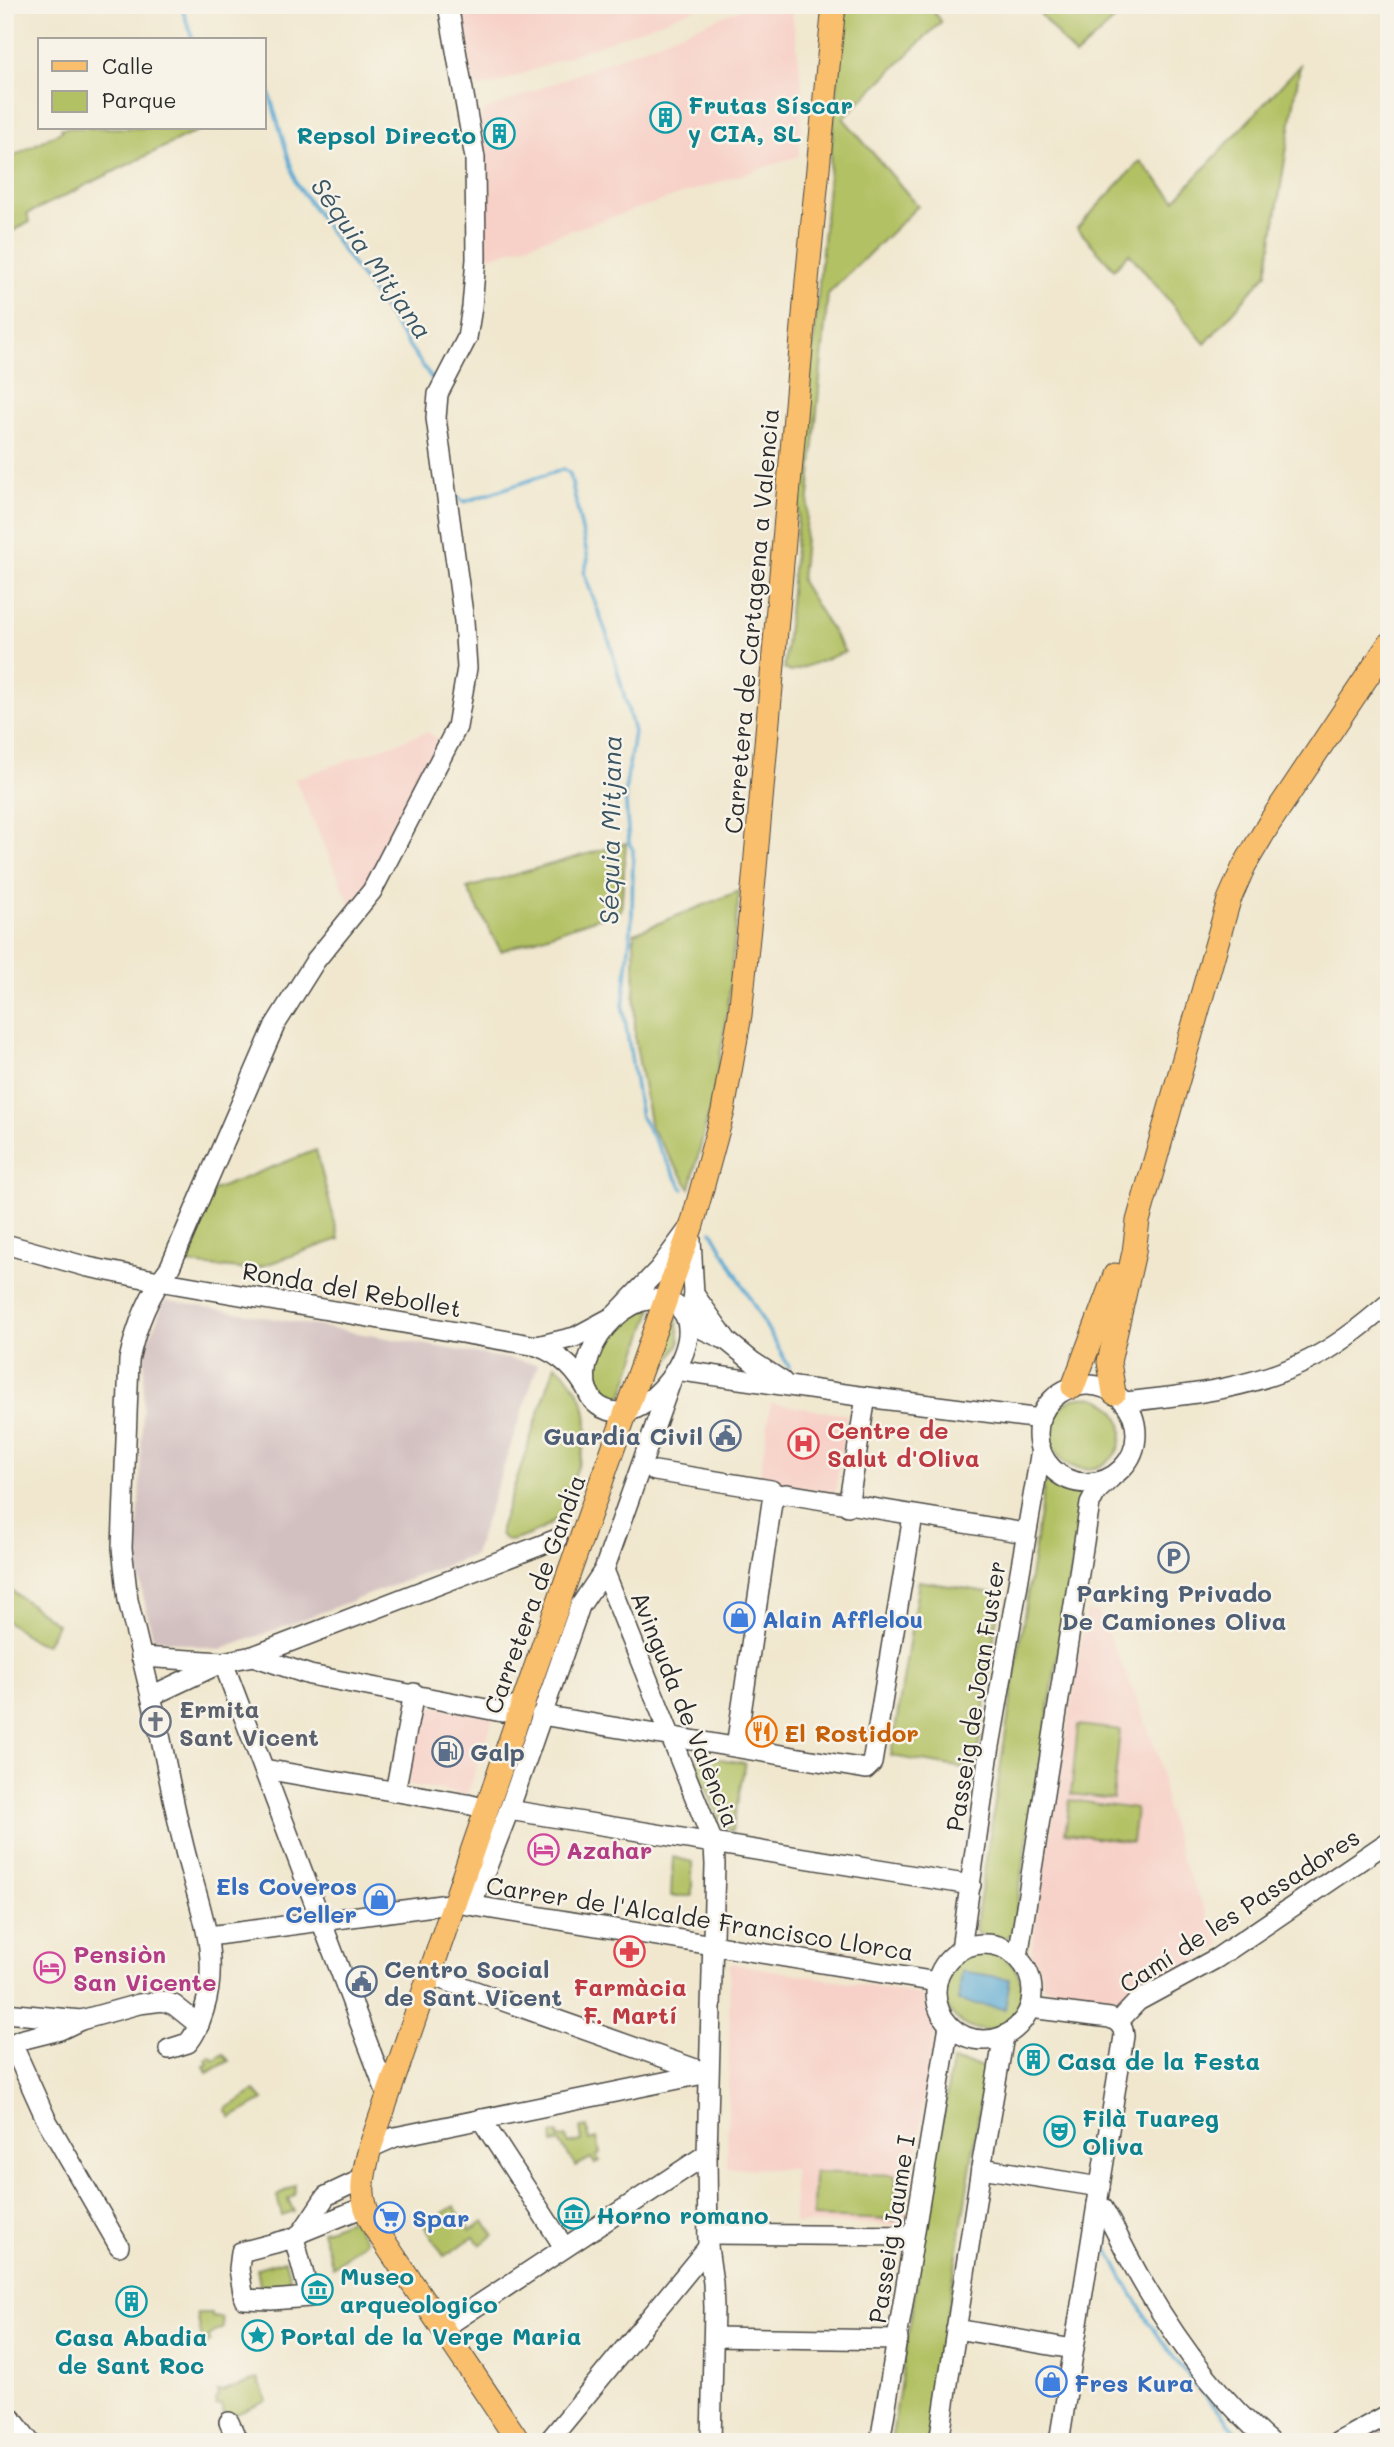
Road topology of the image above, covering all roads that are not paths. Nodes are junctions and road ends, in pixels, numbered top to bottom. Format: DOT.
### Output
graph roads {
  1 [pos="448,5"];
  2 [pos="831,9"];
  3 [pos="1389,644"];
  4 [pos="1138,1221"];
  5 [pos="692,1225"];
  6 [pos="5,1244"];
  7 [pos="159,1281"];
  8 [pos="694,1294"];
  9 [pos="665,1300"];
  10 [pos="1389,1303"];
  11 [pos="614,1317"];
  12 [pos="689,1323"];
  13 [pos="726,1340"];
  14 [pos="537,1346"];
  15 [pos="675,1370"];
  16 [pos="802,1387"];
  17 [pos="1073,1387"];
  18 [pos="590,1395"];
  19 [pos="1119,1397"];
  20 [pos="866,1398"];
  21 [pos="626,1412"];
  22 [pos="1041,1419"];
  23 [pos="1041,1450"];
  24 [pos="655,1471"];
  25 [pos="1111,1478"];
  26 [pos="778,1495"];
  27 [pos="848,1506"];
  28 [pos="913,1516"];
  29 [pos="1025,1533"];
  30 [pos="557,1539"];
  31 [pos="604,1570"];
  32 [pos="253,1656"];
  33 [pos="141,1657"];
  34 [pos="223,1662"];
  35 [pos="414,1693"];
  36 [pos="151,1696"];
  37 [pos="532,1709"];
  38 [pos="670,1736"];
  39 [pos="736,1747"];
  40 [pos="264,1769"];
  41 [pos="395,1792"];
  42 [pos="498,1810"];
  43 [pos="1389,1841"];
  44 [pos="714,1845"];
  45 [pos="971,1885"];
  46 [pos="465,1903"];
  47 [pos="320,1921"];
  48 [pos="209,1936"];
  49 [pos="712,1945"];
  50 [pos="961,1949"];
  51 [pos="1018,1957"];
  52 [pos="430,1975"];
  53 [pos="937,1982"];
  54 [pos="1030,2008"];
  55 [pos="5,2013"];
  56 [pos="81,2020"];
  57 [pos="1118,2022"];
  58 [pos="199,2025"];
  59 [pos="949,2025"];
  60 [pos="1004,2036"];
  61 [pos="169,2049"];
  62 [pos="663,2057"];
  63 [pos="708,2073"];
  64 [pos="660,2083"];
  65 [pos="387,2097"];
  66 [pos="481,2119"];
  67 [pos="370,2148"];
  68 [pos="707,2154"];
  69 [pos="981,2168"];
  70 [pos="362,2179"];
  71 [pos="332,2192"];
  72 [pos="1099,2196"];
  73 [pos="356,2210"];
  74 [pos="298,2235"];
  75 [pos="914,2236"];
  76 [pos="708,2240"];
  77 [pos="119,2246"];
  78 [pos="564,2247"];
  79 [pos="442,2329"];
  80 [pos="956,2329"];
  81 [pos="714,2337"];
  82 [pos="898,2340"];
  83 [pos="1073,2349"];
  84 [pos="1389,2414"];
  85 [pos="12,2419"];
  86 [pos="229,2422"];
  87 [pos="30,2442"];
  88 [pos="237,2442"];
  89 [pos="519,2442"];
  90 [pos="548,2442"];
  91 [pos="711,2442"];
  92 [pos="880,2442"];
  93 [pos="939,2442"];
  94 [pos="1059,2442"];
  95 [pos="1270,2442"];
  96 [pos="1338,2442"];
  1 -- 7 [label="street"];
  2 -- 5 [label="main road, Carretera de Cartagena a Valencia"];
  3 -- 4 [label="main road"];
  4 -- 17 [label="main road"];
  4 -- 19 [label="main road"];
  5 -- 8 [label="street"];
  5 -- 9 [label="main road, Carretera de Gandia"];
  5 -- 11 [label="street"];
  6 -- 7 [label="street, Ronda del Rebollet"];
  7 -- 14 [label="street, Ronda del Rebollet"];
  7 -- 33 [label="street"];
  8 -- 12 [label="street, Avinguda de València"];
  8 -- 13 [label="street"];
  9 -- 11 [label="street, Ronda del Rebollet"];
  9 -- 12 [label="street"];
  9 -- 21 [label="main road, Carretera de Gandia"];
  10 -- 19 [label="street"];
  11 -- 14 [label="street, Ronda del Rebollet"];
  11 -- 18 [label="street"];
  12 -- 13 [label="street"];
  12 -- 15 [label="street, Avinguda de València"];
  13 -- 16 [label="street"];
  14 -- 18 [label="street, Ronda del Rebollet"];
  15 -- 16 [label="street"];
  15 -- 21 [label="street"];
  15 -- 31 [label="street, Avinguda de València"];
  16 -- 20 [label="street"];
  17 -- 19 [label="street"];
  17 -- 22 [label="street"];
  18 -- 21 [label="street"];
  19 -- 25 [label="street"];
  20 -- 22 [label="street"];
  20 -- 27 [label="street"];
  21 -- 37 [label="main road, Carretera de Gandia"];
  22 -- 23 [label="street"];
  23 -- 25 [label="street"];
  23 -- 29 [label="street, Passeig de Joan Fuster"];
  24 -- 26 [label="street"];
  25 -- 51 [label="street"];
  26 -- 27 [label="street"];
  26 -- 39 [label="street"];
  27 -- 28 [label="street"];
  28 -- 29 [label="street"];
  28 -- 39 [label="street"];
  29 -- 45 [label="street, Passeig de Joan Fuster"];
  30 -- 32 [label="street"];
  31 -- 37 [label="street, Carretera de Gandia"];
  31 -- 38 [label="street, Avinguda de València"];
  32 -- 34 [label="street"];
  32 -- 35 [label="street"];
  33 -- 34 [label="street"];
  33 -- 36 [label="street"];
  34 -- 36 [label="street"];
  34 -- 40 [label="street"];
  35 -- 37 [label="street"];
  35 -- 41 [label="street"];
  36 -- 48 [label="street"];
  37 -- 38 [label="street"];
  37 -- 42 [label="main road, Carretera de Gandia"];
  38 -- 39 [label="street"];
  38 -- 44 [label="street, Avinguda de València"];
  40 -- 41 [label="street"];
  40 -- 47 [label="street"];
  41 -- 42 [label="street"];
  42 -- 44 [label="street"];
  42 -- 46 [label="main road, Carretera de Gandia"];
  43 -- 57 [label="street, Camí de les Passadores"];
  44 -- 45 [label="street"];
  44 -- 49 [label="street, Avinguda de València"];
  45 -- 50 [label="street, Passeig de Joan Fuster"];
  46 -- 47 [label="street, Carrer de l'Alcalde Francisco Llorca"];
  46 -- 49 [label="street, Carrer de l'Alcalde Francisco Llorca"];
  46 -- 52 [label="main road, Carretera de Gandia"];
  47 -- 48 [label="street, Carrer de l'Alcalde Francisco Llorca"];
  47 -- 65 [label="street"];
  48 -- 58 [label="street"];
  49 -- 53 [label="street, Carrer de l'Alcalde Francisco Llorca"];
  49 -- 63 [label="street, Avinguda de València"];
  50 -- 51 [label="street"];
  50 -- 53 [label="street"];
  51 -- 54 [label="street"];
  52 -- 62 [label="street"];
  52 -- 65 [label="main road, Carretera de Gandia"];
  53 -- 59 [label="street"];
  54 -- 57 [label="street"];
  54 -- 60 [label="street"];
  55 -- 56 [label="street"];
  56 -- 58 [label="street"];
  56 -- 77 [label="street"];
  57 -- 72 [label="street"];
  58 -- 61 [label="street"];
  59 -- 60 [label="street"];
  59 -- 75 [label="street, Passeig Jaume I"];
  60 -- 69 [label="street"];
  62 -- 63 [label="street"];
  62 -- 64 [label="street"];
  63 -- 64 [label="street"];
  63 -- 68 [label="street, Avinguda de València"];
  64 -- 66 [label="street"];
  65 -- 67 [label="main road, Carretera de Gandia"];
  66 -- 67 [label="street"];
  66 -- 78 [label="street"];
  67 -- 70 [label="main road, Carretera de Gandia"];
  68 -- 76 [label="street, Avinguda de València"];
  68 -- 78 [label="street"];
  69 -- 72 [label="street"];
  69 -- 80 [label="street"];
  70 -- 71 [label="street"];
  70 -- 73 [label="main road"];
  71 -- 73 [label="street"];
  71 -- 74 [label="street"];
  72 -- 83 [label="street"];
  72 -- 95 [label="street"];
  73 -- 74 [label="street"];
  73 -- 79 [label="main road"];
  74 -- 74 [label="street"];
  75 -- 76 [label="street"];
  75 -- 82 [label="street, Passeig Jaume I"];
  76 -- 81 [label="street, Avinguda de València"];
  76 -- 90 [label="street"];
  78 -- 79 [label="street"];
  79 -- 89 [label="main road"];
  80 -- 83 [label="street"];
  80 -- 93 [label="street"];
  81 -- 82 [label="street"];
  81 -- 91 [label="street, Avinguda de València"];
  82 -- 92 [label="street, Passeig Jaume I"];
  83 -- 94 [label="street"];
  84 -- 96 [label="street"];
  85 -- 87 [label="street"];
  86 -- 88 [label="street"];
}
